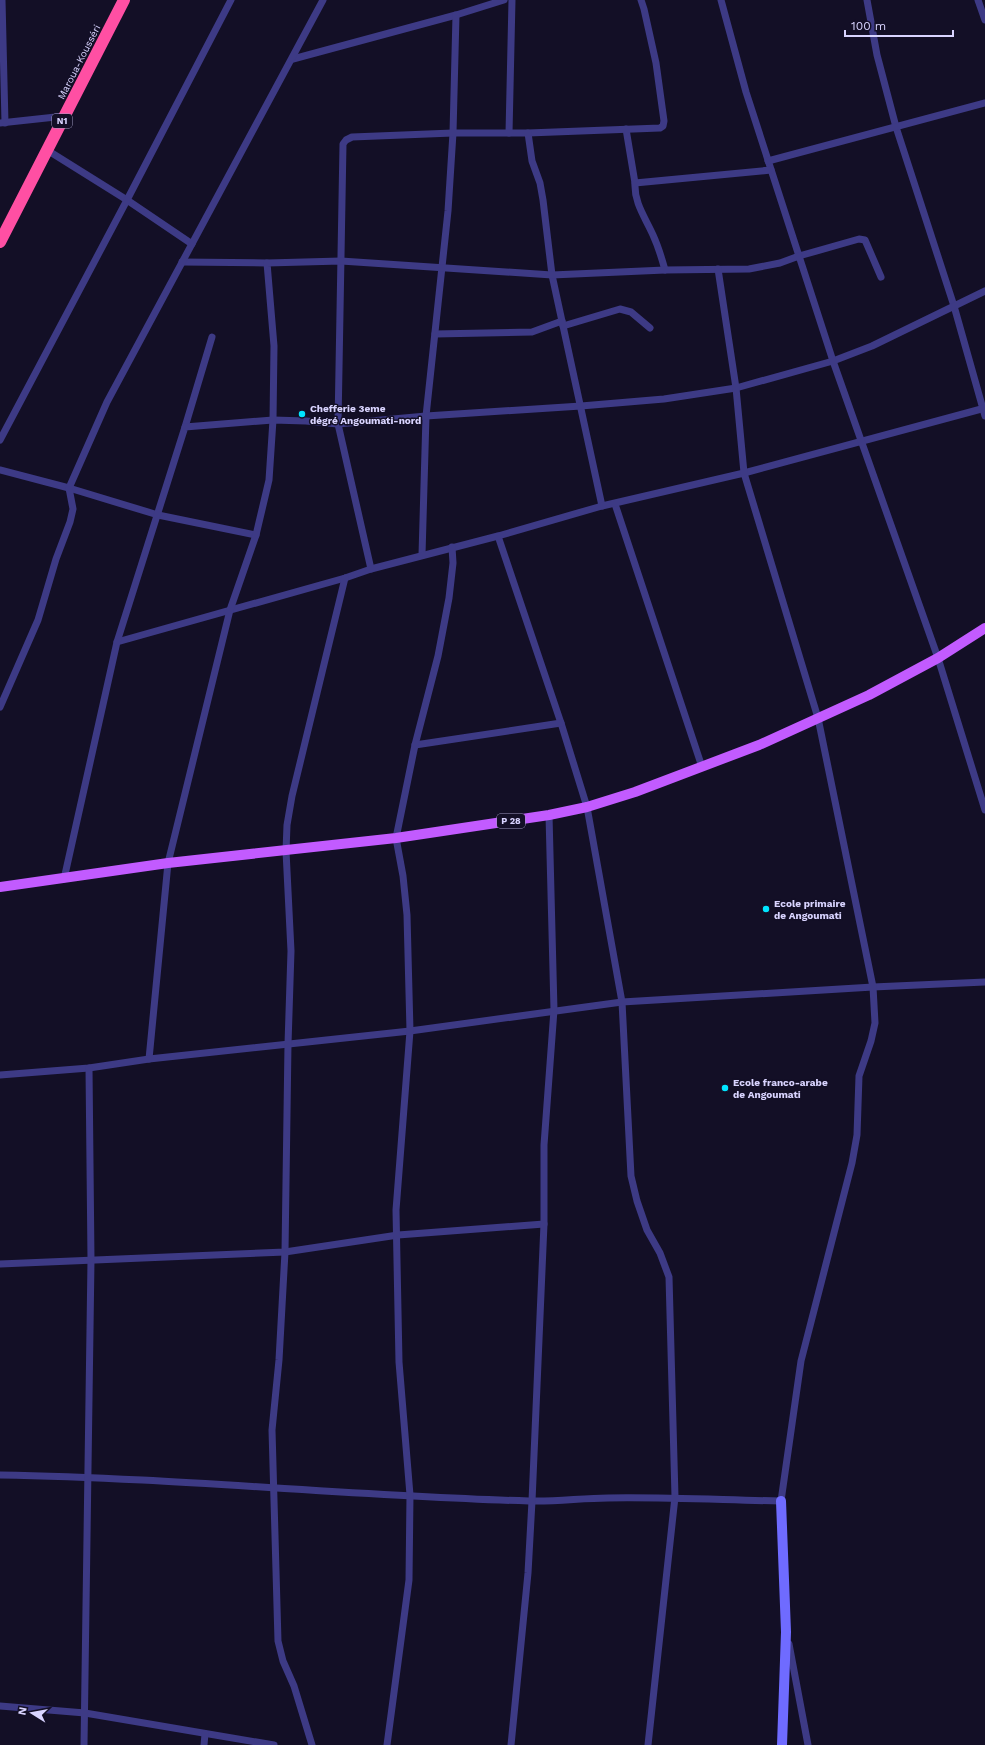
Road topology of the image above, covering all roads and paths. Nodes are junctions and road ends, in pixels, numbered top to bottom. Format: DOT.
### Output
graph roads {
  1 [pos="2,0"];
  2 [pos="124,0"];
  3 [pos="231,0"];
  4 [pos="323,0"];
  5 [pos="504,0"];
  6 [pos="512,0"];
  7 [pos="641,0"];
  8 [pos="721,0"];
  9 [pos="866,0"];
  10 [pos="978,0"];
  11 [pos="456,15"];
  12 [pos="985,20"];
  13 [pos="293,58"];
  14 [pos="985,103"];
  15 [pos="65,116"];
  16 [pos="2,123"];
  17 [pos="896,127"];
  18 [pos="626,129"];
  19 [pos="453,133"];
  20 [pos="509,133"];
  21 [pos="528,133"];
  22 [pos="47,150"];
  23 [pos="768,161"];
  24 [pos="770,170"];
  25 [pos="635,183"];
  26 [pos="127,200"];
  27 [pos="0,242"];
  28 [pos="192,244"];
  29 [pos="799,256"];
  30 [pos="341,261"];
  31 [pos="182,262"];
  32 [pos="267,263"];
  33 [pos="443,268"];
  34 [pos="718,269"];
  35 [pos="665,270"];
  36 [pos="552,275"];
  37 [pos="881,277"];
  38 [pos="985,291"];
  39 [pos="954,306"];
  40 [pos="563,323"];
  41 [pos="650,328"];
  42 [pos="436,334"];
  43 [pos="212,337"];
  44 [pos="833,361"];
  45 [pos="736,388"];
  46 [pos="581,406"];
  47 [pos="984,408"];
  48 [pos="426,416"];
  49 [pos="985,416"];
  50 [pos="273,420"];
  51 [pos="338,424"];
  52 [pos="185,427"];
  53 [pos="0,440"];
  54 [pos="861,442"];
  55 [pos="0,470"];
  56 [pos="744,473"];
  57 [pos="69,488"];
  58 [pos="615,504"];
  59 [pos="602,506"];
  60 [pos="158,515"];
  61 [pos="256,535"];
  62 [pos="498,536"];
  63 [pos="452,548"];
  64 [pos="422,555"];
  65 [pos="370,568"];
  66 [pos="345,578"];
  67 [pos="230,610"];
  68 [pos="985,628"];
  69 [pos="117,642"];
  70 [pos="938,658"];
  71 [pos="0,707"];
  72 [pos="818,718"];
  73 [pos="561,723"];
  74 [pos="415,745"];
  75 [pos="702,767"];
  76 [pos="587,807"];
  77 [pos="985,810"];
  78 [pos="549,815"];
  79 [pos="396,838"];
  80 [pos="286,851"];
  81 [pos="168,863"];
  82 [pos="64,878"];
  83 [pos="0,887"];
  84 [pos="985,982"];
  85 [pos="873,987"];
  86 [pos="622,1002"];
  87 [pos="554,1010"];
  88 [pos="410,1031"];
  89 [pos="288,1044"];
  90 [pos="149,1059"];
  91 [pos="89,1068"];
  92 [pos="0,1075"];
  93 [pos="544,1224"];
  94 [pos="398,1234"];
  95 [pos="285,1252"];
  96 [pos="91,1260"];
  97 [pos="0,1264"];
  98 [pos="0,1475"];
  99 [pos="89,1476"];
  100 [pos="273,1488"];
  101 [pos="410,1495"];
  102 [pos="675,1497"];
  103 [pos="532,1501"];
  104 [pos="781,1501"];
  105 [pos="786,1632"];
  106 [pos="0,1706"];
  107 [pos="85,1713"];
  108 [pos="205,1734"];
  109 [pos="84,1745"];
  110 [pos="204,1745"];
  111 [pos="274,1745"];
  112 [pos="312,1745"];
  113 [pos="387,1745"];
  114 [pos="511,1745"];
  115 [pos="648,1745"];
  116 [pos="782,1745"];
  117 [pos="808,1745"];
  1 -- 16 [label="street"];
  2 -- 15 [label="highway, Maroua-Kousséri / N1"];
  3 -- 26 [label="street"];
  4 -- 13 [label="street"];
  5 -- 11 [label="street"];
  6 -- 20 [label="street"];
  7 -- 18 [label="street"];
  8 -- 23 [label="street"];
  9 -- 17 [label="street"];
  10 -- 12 [label="street"];
  11 -- 13 [label="street"];
  11 -- 19 [label="street"];
  13 -- 28 [label="street"];
  14 -- 17 [label="street"];
  15 -- 16 [label="street"];
  15 -- 22 [label="highway, Maroua-Kousséri / N1"];
  17 -- 23 [label="street"];
  17 -- 39 [label="street"];
  18 -- 21 [label="street"];
  18 -- 25 [label="street"];
  19 -- 20 [label="street"];
  19 -- 30 [label="street"];
  19 -- 33 [label="street"];
  20 -- 21 [label="street"];
  21 -- 36 [label="street"];
  22 -- 26 [label="street"];
  22 -- 27 [label="highway, Maroua-Kousséri / N1"];
  23 -- 24 [label="street"];
  24 -- 25 [label="street"];
  24 -- 29 [label="street"];
  25 -- 35 [label="street"];
  26 -- 28 [label="street"];
  26 -- 53 [label="street"];
  28 -- 31 [label="street"];
  29 -- 34 [label="street"];
  29 -- 37 [label="street"];
  29 -- 44 [label="street"];
  30 -- 32 [label="street"];
  30 -- 33 [label="street"];
  30 -- 51 [label="street"];
  31 -- 32 [label="street"];
  31 -- 57 [label="street"];
  32 -- 50 [label="street"];
  33 -- 36 [label="street"];
  33 -- 42 [label="street"];
  34 -- 35 [label="street"];
  34 -- 45 [label="street"];
  35 -- 36 [label="street"];
  36 -- 40 [label="street"];
  38 -- 39 [label="street"];
  39 -- 44 [label="street"];
  39 -- 47 [label="street"];
  40 -- 41 [label="street"];
  40 -- 42 [label="street"];
  40 -- 46 [label="street"];
  42 -- 48 [label="street"];
  43 -- 52 [label="street"];
  44 -- 45 [label="street"];
  44 -- 54 [label="street"];
  45 -- 46 [label="street"];
  45 -- 56 [label="street"];
  46 -- 48 [label="street"];
  46 -- 59 [label="street"];
  47 -- 49 [label="street"];
  47 -- 54 [label="street"];
  48 -- 51 [label="street"];
  48 -- 64 [label="street"];
  50 -- 51 [label="street"];
  50 -- 52 [label="street"];
  50 -- 61 [label="street"];
  51 -- 65 [label="street"];
  52 -- 60 [label="street"];
  54 -- 56 [label="street"];
  54 -- 70 [label="street"];
  55 -- 57 [label="street"];
  56 -- 58 [label="street"];
  56 -- 72 [label="street"];
  57 -- 60 [label="street"];
  57 -- 71 [label="street"];
  58 -- 59 [label="street"];
  58 -- 75 [label="street"];
  59 -- 62 [label="street"];
  60 -- 61 [label="street"];
  60 -- 69 [label="street"];
  61 -- 67 [label="street"];
  62 -- 63 [label="street"];
  62 -- 73 [label="street"];
  63 -- 64 [label="street"];
  63 -- 74 [label="street"];
  64 -- 65 [label="street"];
  65 -- 66 [label="street"];
  66 -- 67 [label="street"];
  66 -- 80 [label="street"];
  67 -- 69 [label="street"];
  67 -- 81 [label="street"];
  68 -- 70 [label="main road, P 28"];
  69 -- 82 [label="street"];
  70 -- 72 [label="main road, P 28"];
  70 -- 77 [label="street"];
  72 -- 75 [label="main road, P 28"];
  72 -- 85 [label="street"];
  73 -- 74 [label="street"];
  73 -- 76 [label="street"];
  74 -- 79 [label="street"];
  75 -- 76 [label="main road, P 28"];
  76 -- 78 [label="main road, P 28"];
  76 -- 86 [label="street"];
  78 -- 79 [label="main road, P 28"];
  78 -- 87 [label="street"];
  79 -- 80 [label="main road, P 28"];
  79 -- 88 [label="street"];
  80 -- 81 [label="main road, P 28"];
  80 -- 89 [label="street"];
  81 -- 82 [label="main road, P 28"];
  81 -- 90 [label="street"];
  82 -- 83 [label="main road, P 28"];
  84 -- 85 [label="street"];
  85 -- 86 [label="street"];
  85 -- 104 [label="street"];
  86 -- 87 [label="street"];
  86 -- 102 [label="street"];
  87 -- 88 [label="street"];
  87 -- 93 [label="street"];
  88 -- 89 [label="street"];
  88 -- 94 [label="street"];
  89 -- 90 [label="street"];
  89 -- 95 [label="street"];
  90 -- 91 [label="street"];
  91 -- 92 [label="street"];
  91 -- 96 [label="street"];
  93 -- 94 [label="street"];
  93 -- 103 [label="street"];
  94 -- 95 [label="street"];
  94 -- 101 [label="street"];
  95 -- 96 [label="street"];
  95 -- 100 [label="street"];
  96 -- 97 [label="street"];
  96 -- 99 [label="street"];
  98 -- 99 [label="street"];
  99 -- 100 [label="street"];
  99 -- 107 [label="street"];
  100 -- 101 [label="street"];
  100 -- 112 [label="street"];
  101 -- 103 [label="street"];
  101 -- 113 [label="street"];
  102 -- 103 [label="street"];
  102 -- 104 [label="street"];
  102 -- 115 [label="street"];
  103 -- 114 [label="street"];
  104 -- 105 [label="street"];
  105 -- 116 [label="street"];
  105 -- 117 [label="street"];
  106 -- 107 [label="street"];
  107 -- 108 [label="street"];
  107 -- 109 [label="street"];
  108 -- 110 [label="street"];
  108 -- 111 [label="street"];
}
